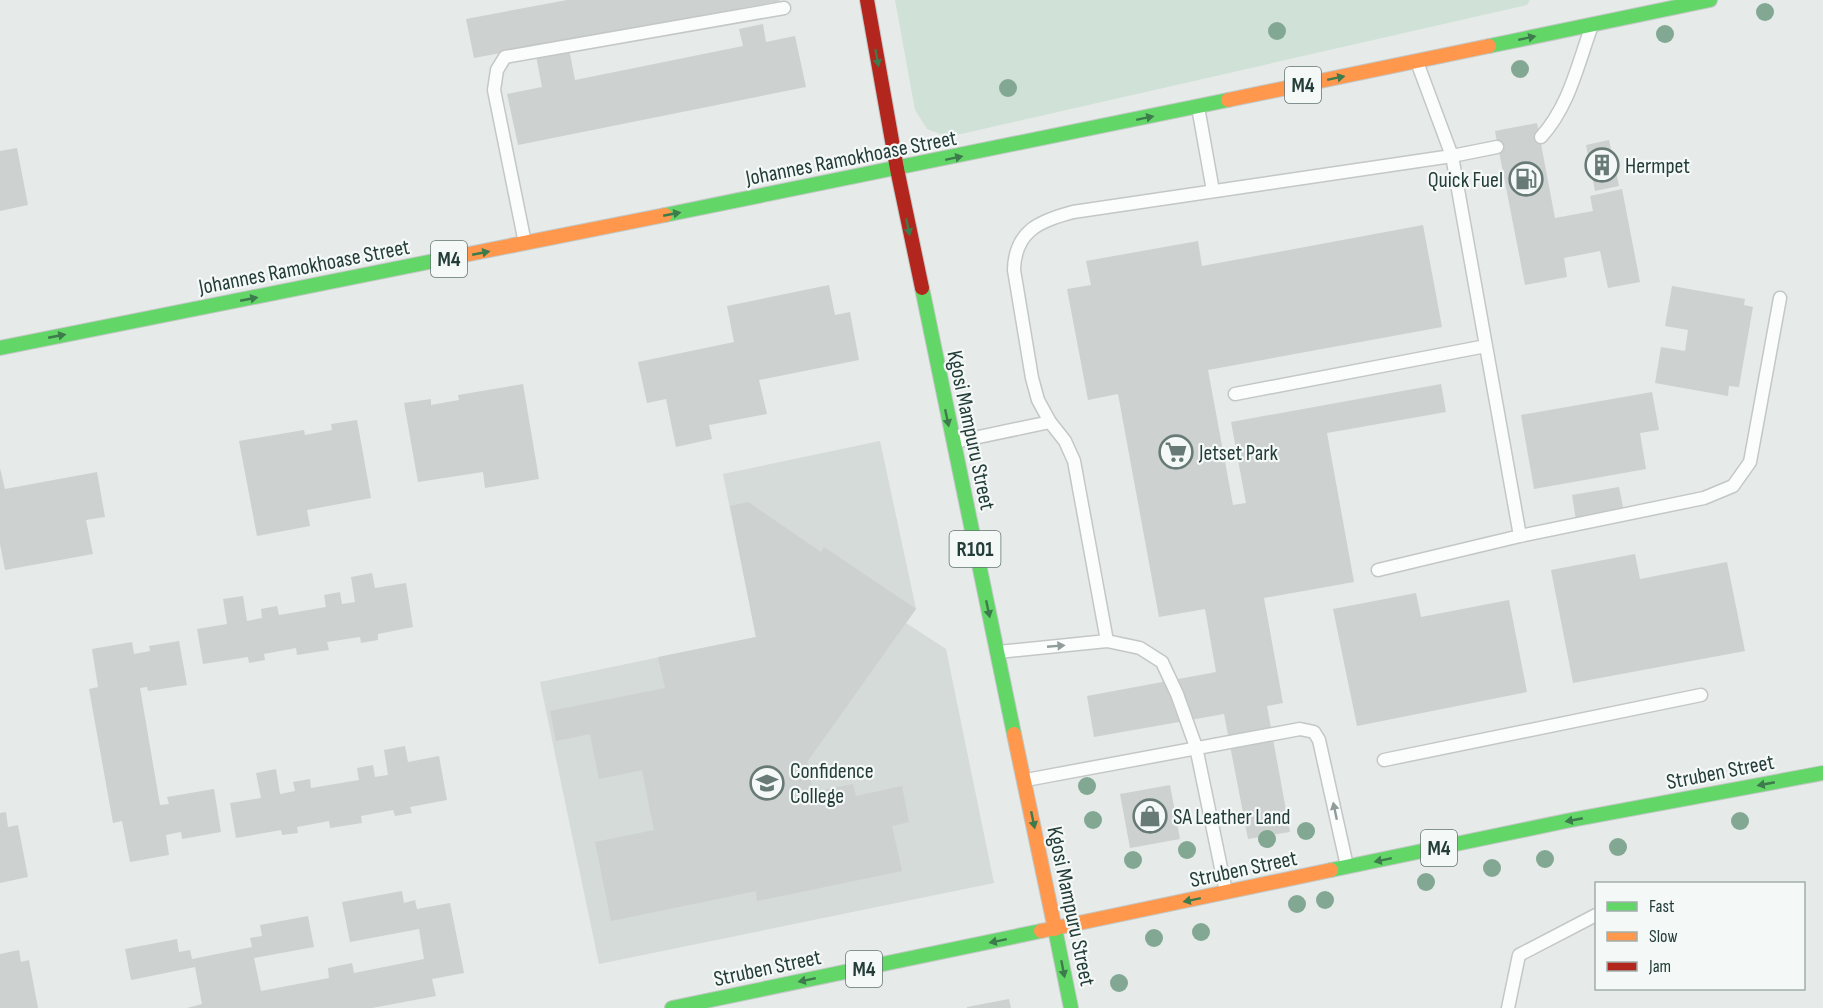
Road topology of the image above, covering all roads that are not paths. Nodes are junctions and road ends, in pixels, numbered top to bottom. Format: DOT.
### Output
graph roads {
  1 [pos="867,0"];
  2 [pos="1710,0"];
  3 [pos="784,8"];
  4 [pos="1592,24"];
  5 [pos="1417,61"];
  6 [pos="1198,107"];
  7 [pos="1541,137"];
  8 [pos="1497,147"];
  9 [pos="1452,156"];
  10 [pos="897,170"];
  11 [pos="1213,191"];
  12 [pos="525,244"];
  13 [pos="1780,298"];
  14 [pos="1486,346"];
  15 [pos="0,348"];
  16 [pos="1235,394"];
  17 [pos="1050,422"];
  18 [pos="952,443"];
  19 [pos="1521,536"];
  20 [pos="1378,570"];
  21 [pos="1107,641"];
  22 [pos="998,652"];
  23 [pos="1701,695"];
  24 [pos="1196,747"];
  25 [pos="1384,760"];
  26 [pos="1823,773"];
  27 [pos="1024,780"];
  28 [pos="1347,868"];
  29 [pos="1226,893"];
  30 [pos="1595,916"];
  31 [pos="1055,929"];
  32 [pos="672,1008"];
  33 [pos="1071,1008"];
  34 [pos="1508,1008"];
  1 -- 10 [label="main road, Kgosi Mampuru Street / R101, one-way"];
  2 -- 4 [label="main road, Johannes Ramokhoase Street / M4"];
  3 -- 12 [label="lane"];
  5 -- 4 [label="main road, Johannes Ramokhoase Street / M4, one-way"];
  4 -- 7 [label="lane"];
  6 -- 5 [label="main road, Johannes Ramokhoase Street / M4, one-way"];
  5 -- 9 [label="lane"];
  10 -- 6 [label="main road, Johannes Ramokhoase Street / M4, one-way"];
  6 -- 11 [label="lane"];
  8 -- 9 [label="lane"];
  9 -- 11 [label="lane"];
  9 -- 14 [label="lane"];
  12 -- 10 [label="main road, Johannes Ramokhoase Street / M4, one-way"];
  10 -- 18 [label="main road, Kgosi Mampuru Street / R101, one-way"];
  11 -- 17 [label="lane"];
  15 -- 12 [label="main road, Johannes Ramokhoase Street / M4, one-way"];
  13 -- 19 [label="lane"];
  14 -- 16 [label="lane"];
  14 -- 19 [label="lane"];
  17 -- 18 [label="lane"];
  17 -- 21 [label="lane"];
  18 -- 22 [label="main road, Kgosi Mampuru Street / R101, one-way"];
  19 -- 20 [label="lane"];
  22 -- 21 [label="lane, one-way"];
  21 -- 24 [label="lane"];
  22 -- 27 [label="main road, Kgosi Mampuru Street / R101"];
  23 -- 25 [label="lane"];
  24 -- 27 [label="lane"];
  28 -- 24 [label="lane, one-way"];
  24 -- 29 [label="lane"];
  26 -- 28 [label="main road, Struben Street / M4, one-way"];
  27 -- 31 [label="main road, Kgosi Mampuru Street / R101, one-way"];
  28 -- 29 [label="main road, Struben Street / M4"];
  29 -- 31 [label="main road, Struben Street / M4, one-way"];
  30 -- 34 [label="lane"];
  31 -- 32 [label="main road, Struben Street / M4, one-way"];
  31 -- 33 [label="main road, Kgosi Mampuru Street / R101, one-way"];
}
